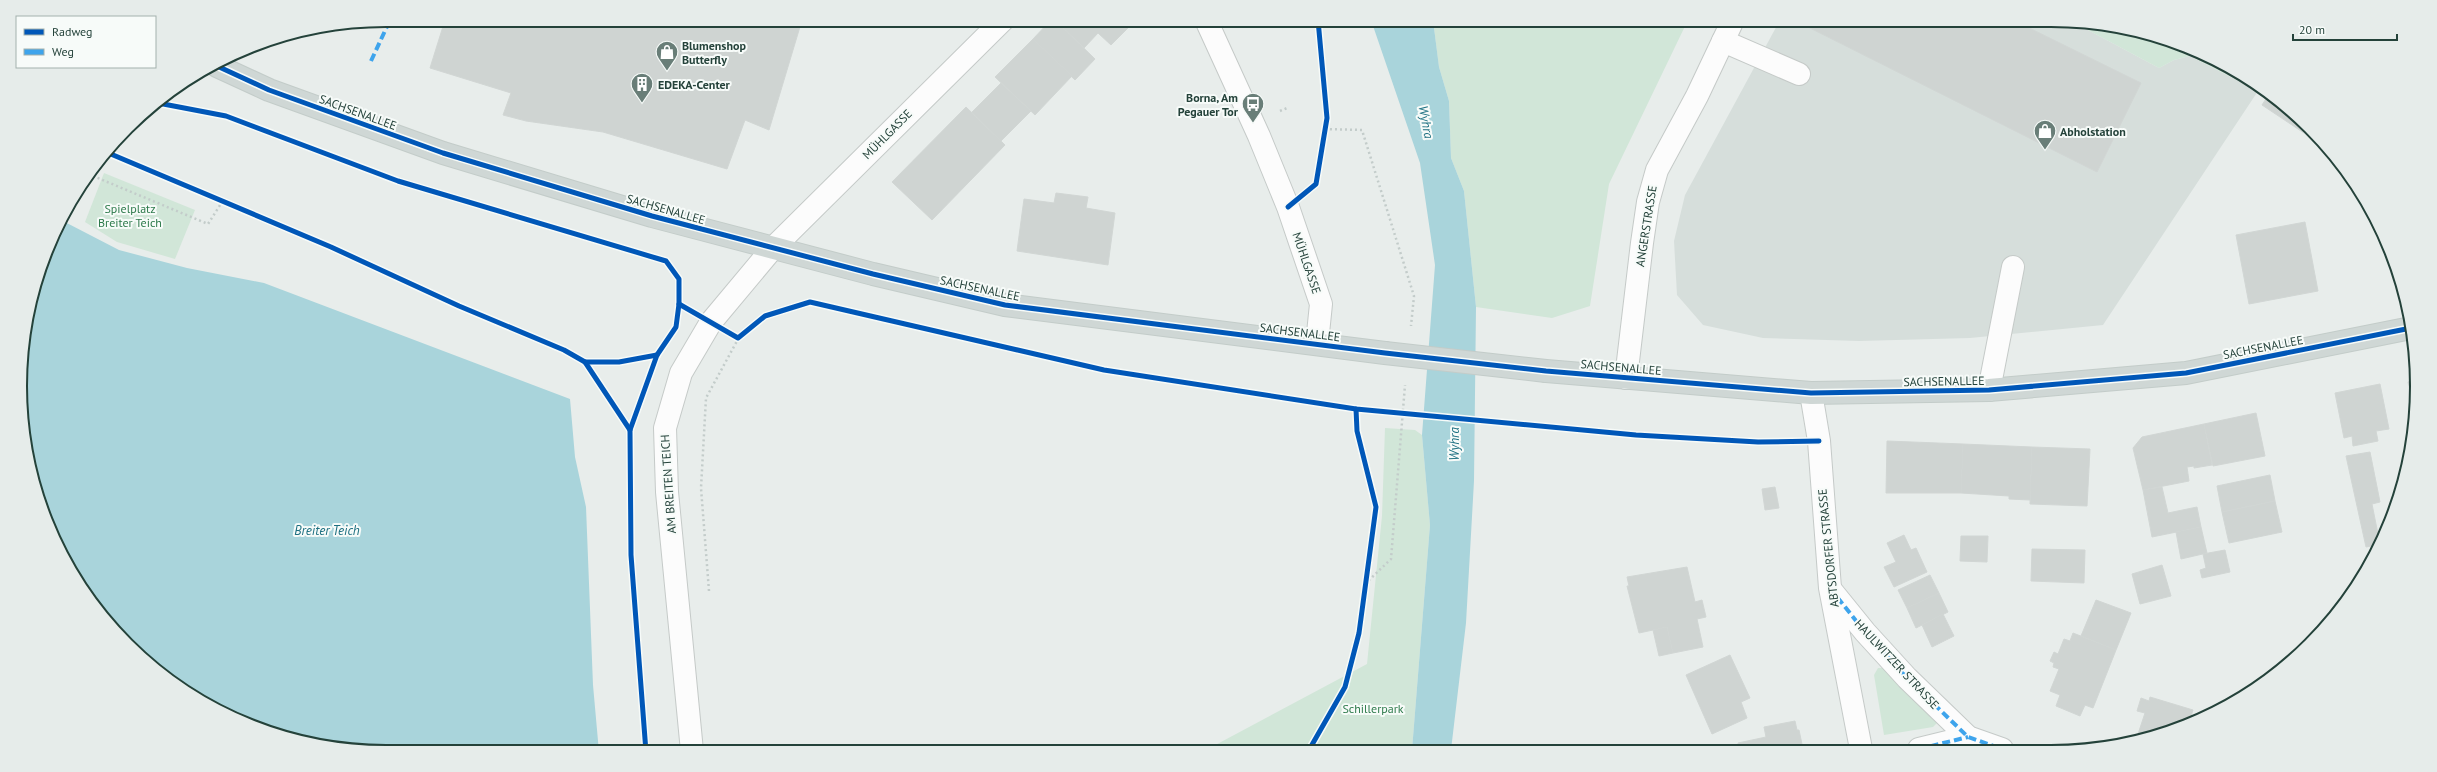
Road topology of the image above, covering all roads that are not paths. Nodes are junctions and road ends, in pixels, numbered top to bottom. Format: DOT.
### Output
graph roads {
  1 [pos="996,27"];
  2 [pos="1209,27"];
  3 [pos="1730,27"];
  4 [pos="1723,41"];
  5 [pos="220,68"];
  6 [pos="1799,74"];
  7 [pos="772,249"];
  8 [pos="2013,267"];
  9 [pos="2405,329"];
  10 [pos="1317,343"];
  11 [pos="1626,378"];
  12 [pos="1989,390"];
  13 [pos="1811,392"];
  14 [pos="1830,588"];
  15 [pos="1968,736"];
  16 [pos="691,745"];
  17 [pos="1860,745"];
  18 [pos="1934,745"];
  19 [pos="1992,745"];
  1 -- 7 [label="street, MÜHLGASSE"];
  2 -- 10 [label="street, MÜHLGASSE"];
  3 -- 4 [label="street, ANGERSTRASSE"];
  4 -- 6 [label="street"];
  4 -- 11 [label="street, ANGERSTRASSE"];
  5 -- 7 [label="main road, SACHSENALLEE"];
  7 -- 10 [label="main road, SACHSENALLEE"];
  7 -- 16 [label="street, AM BREITEN TEICH"];
  8 -- 12 [label="street"];
  9 -- 12 [label="main road, SACHSENALLEE"];
  10 -- 11 [label="main road, SACHSENALLEE, bridge"];
  11 -- 13 [label="main road, SACHSENALLEE"];
  12 -- 13 [label="main road, SACHSENALLEE"];
  13 -- 14 [label="street, ABTSDORFER STRASSE"];
  14 -- 15 [label="street, HAULWITZER STRASSE"];
  14 -- 17 [label="street, ABTSDORFER STRASSE"];
  15 -- 18 [label="street"];
  15 -- 19 [label="street, HAULWITZER STRASSE"];
}
